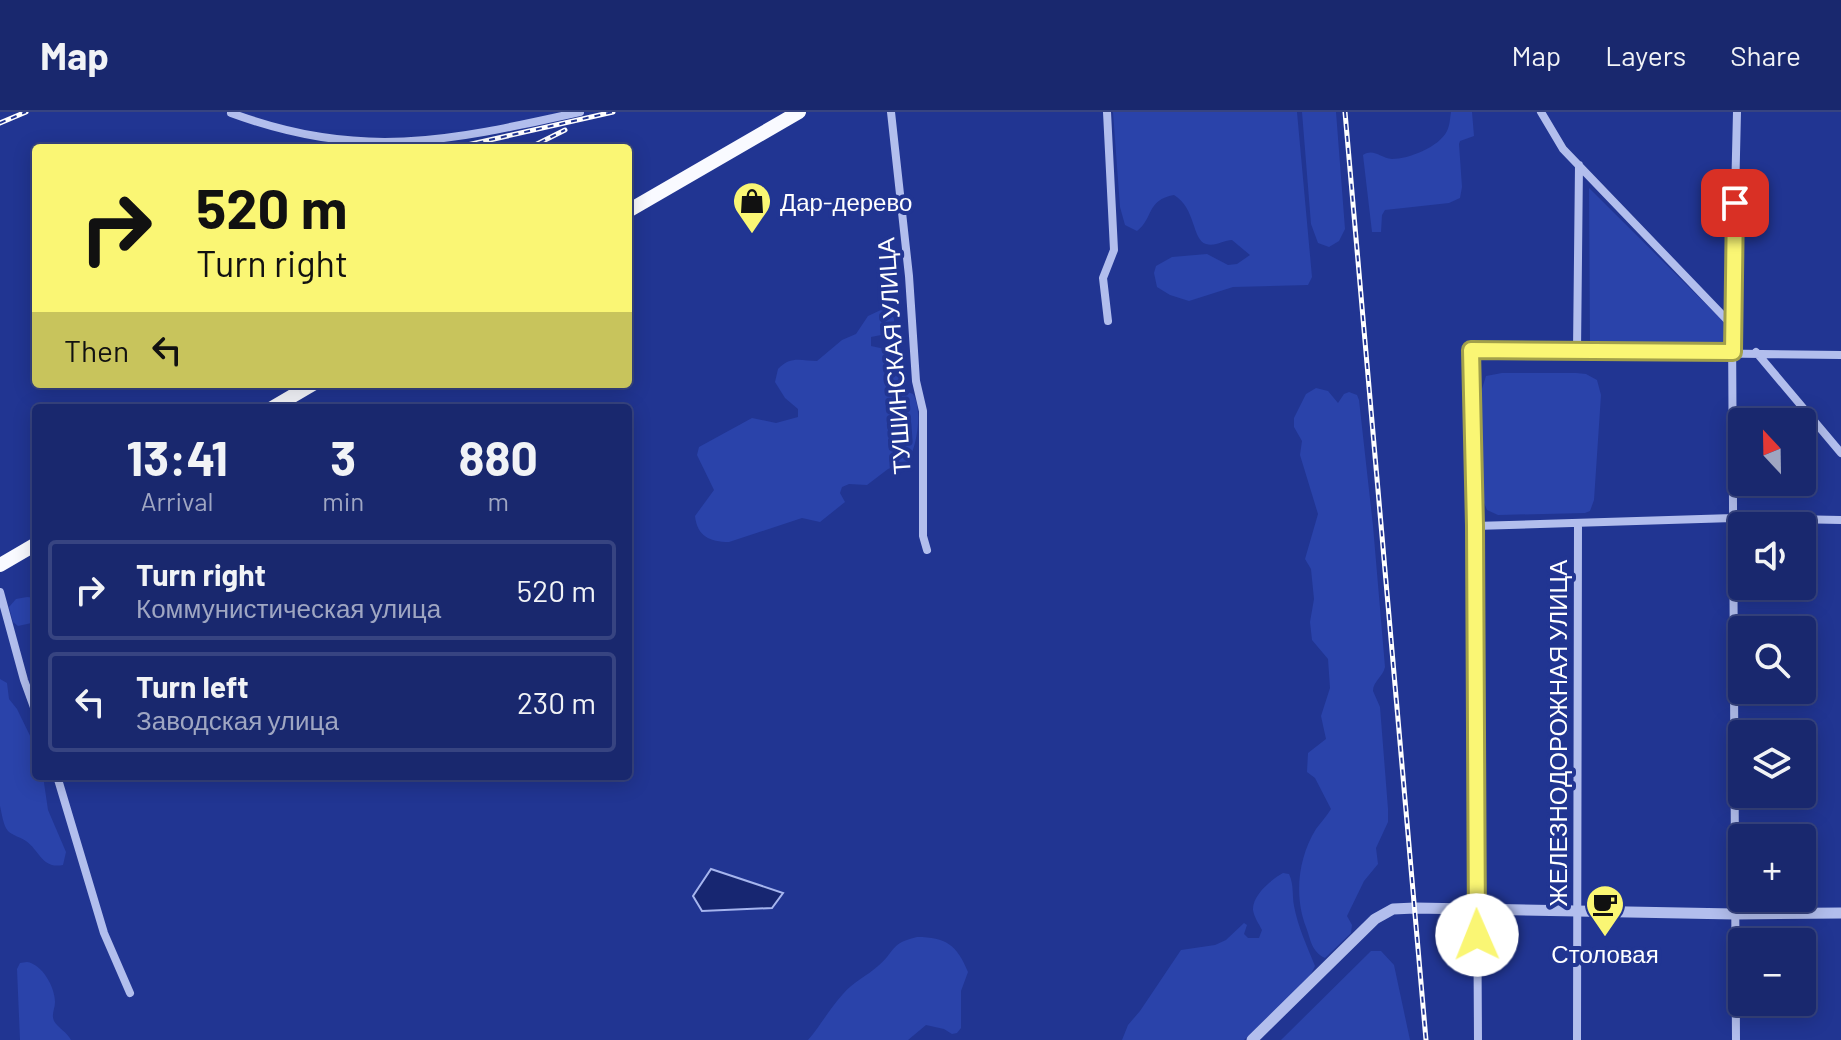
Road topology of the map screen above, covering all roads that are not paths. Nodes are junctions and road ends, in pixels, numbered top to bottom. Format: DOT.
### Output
graph roads {
  1 [pos="580,112"];
  2 [pos="785,112"];
  3 [pos="799,112"];
  4 [pos="891,112"];
  5 [pos="1107,112"];
  6 [pos="1541,112"];
  7 [pos="1737,112"];
  8 [pos="231,113"];
  9 [pos="1579,165"];
  10 [pos="632,201"];
  11 [pos="632,209"];
  12 [pos="1108,321"];
  13 [pos="1732,325"];
  14 [pos="1577,351"];
  15 [pos="1733,352"];
  16 [pos="1756,352"];
  17 [pos="1841,355"];
  18 [pos="306,388"];
  19 [pos="321,388"];
  20 [pos="279,404"];
  21 [pos="294,404"];
  22 [pos="1841,453"];
  23 [pos="1733,512"];
  24 [pos="1728,518"];
  25 [pos="1816,520"];
  26 [pos="1841,520"];
  27 [pos="1578,523"];
  28 [pos="1475,526"];
  29 [pos="32,546"];
  30 [pos="927,550"];
  31 [pos="32,555"];
  32 [pos="0,565"];
  33 [pos="0,574"];
  34 [pos="0,592"];
  35 [pos="1733,600"];
  36 [pos="32,702"];
  37 [pos="58,780"];
  38 [pos="1476,909"];
  39 [pos="1576,911"];
  40 [pos="1841,913"];
  41 [pos="1734,914"];
  42 [pos="130,993"];
  43 [pos="1252,1040"];
  44 [pos="1478,1040"];
  45 [pos="1577,1040"];
  46 [pos="1736,1040"];
  1 -- 8 [label="street"];
  2 -- 10 [label="main road"];
  3 -- 11 [label="main road"];
  4 -- 30 [label="street, ТУШИНСКАЯ УЛИЦА"];
  5 -- 12 [label="street"];
  6 -- 9 [label="street"];
  7 -- 13 [label="street"];
  9 -- 13 [label="street"];
  9 -- 14 [label="street"];
  13 -- 15 [label="street"];
  14 -- 15 [label="street"];
  14 -- 28 [label="street"];
  15 -- 16 [label="street"];
  15 -- 23 [label="street"];
  16 -- 17 [label="street"];
  16 -- 22 [label="street"];
  18 -- 20 [label="main road"];
  19 -- 21 [label="main road"];
  24 -- 27 [label="street"];
  25 -- 26 [label="street"];
  27 -- 28 [label="street"];
  27 -- 39 [label="street, ЖЕЛЕЗНОДОРОЖНАЯ УЛИЦА"];
  28 -- 38 [label="street"];
  29 -- 32 [label="main road"];
  31 -- 33 [label="main road"];
  34 -- 36 [label="street"];
  35 -- 41 [label="street"];
  37 -- 42 [label="street"];
  38 -- 39 [label="street"];
  38 -- 43 [label="street"];
  38 -- 44 [label="street"];
  39 -- 41 [label="street"];
  39 -- 45 [label="street, ЖЕЛЕЗНОДОРОЖНАЯ УЛИЦА"];
  40 -- 41 [label="street"];
  41 -- 46 [label="street"];
}
